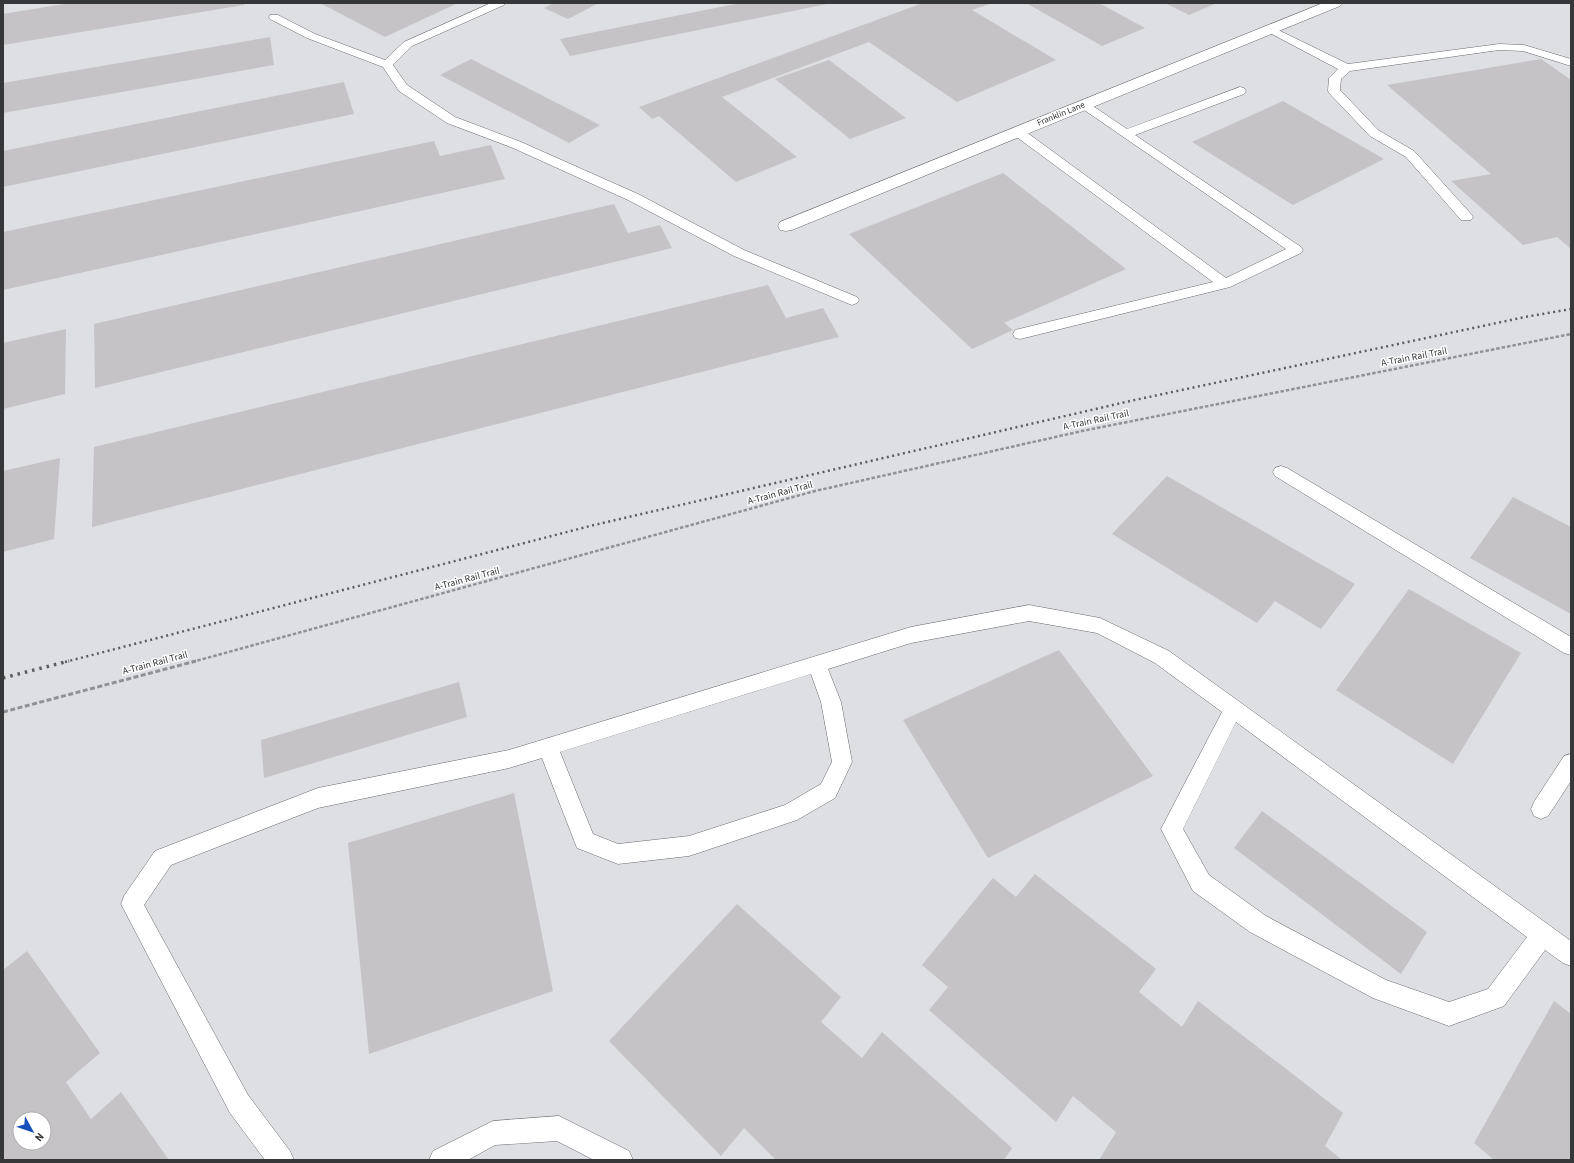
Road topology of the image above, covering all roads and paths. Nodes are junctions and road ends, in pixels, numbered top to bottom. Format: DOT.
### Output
graph roads {
  1 [pos="500,3"];
  2 [pos="1335,3"];
  3 [pos="274,17"];
  4 [pos="1270,29"];
  5 [pos="1571,63"];
  6 [pos="387,65"];
  7 [pos="1346,68"];
  8 [pos="1240,91"];
  9 [pos="1083,105"];
  10 [pos="1018,132"];
  11 [pos="1125,134"];
  12 [pos="1466,217"];
  13 [pos="786,226"];
  14 [pos="1225,284"];
  15 [pos="852,300"];
  16 [pos="1020,334"];
  17 [pos="1571,334"];
  18 [pos="1281,472"];
  19 [pos="1571,647"];
  20 [pos="817,664"];
  21 [pos="1233,709"];
  22 [pos="3,712"];
  23 [pos="548,748"];
  24 [pos="1571,763"];
  25 [pos="1541,809"];
  26 [pos="1543,934"];
  27 [pos="1571,955"];
  28 [pos="281,1160"];
  29 [pos="442,1160"];
  30 [pos="620,1160"];
  1 -- 6 [label="lane"];
  2 -- 4 [label="street, Franklin Lane"];
  3 -- 6 [label="lane"];
  4 -- 7 [label="lane"];
  4 -- 9 [label="street, Franklin Lane"];
  5 -- 7 [label="lane"];
  6 -- 15 [label="lane"];
  7 -- 12 [label="lane"];
  8 -- 11 [label="lane"];
  9 -- 10 [label="street, Franklin Lane"];
  9 -- 11 [label="lane"];
  10 -- 13 [label="street, Franklin Lane"];
  10 -- 14 [label="lane"];
  11 -- 14 [label="lane"];
  14 -- 16 [label="lane"];
  17 -- 22 [label="path, A-Train Rail Trail"];
  18 -- 19 [label="lane"];
  20 -- 21 [label="lane"];
  20 -- 23 [label="lane"];
  20 -- 23 [label="lane"];
  21 -- 26 [label="lane"];
  21 -- 26 [label="lane"];
  23 -- 28 [label="lane"];
  24 -- 25 [label="lane"];
  26 -- 27 [label="lane"];
  29 -- 30 [label="lane"];
}
